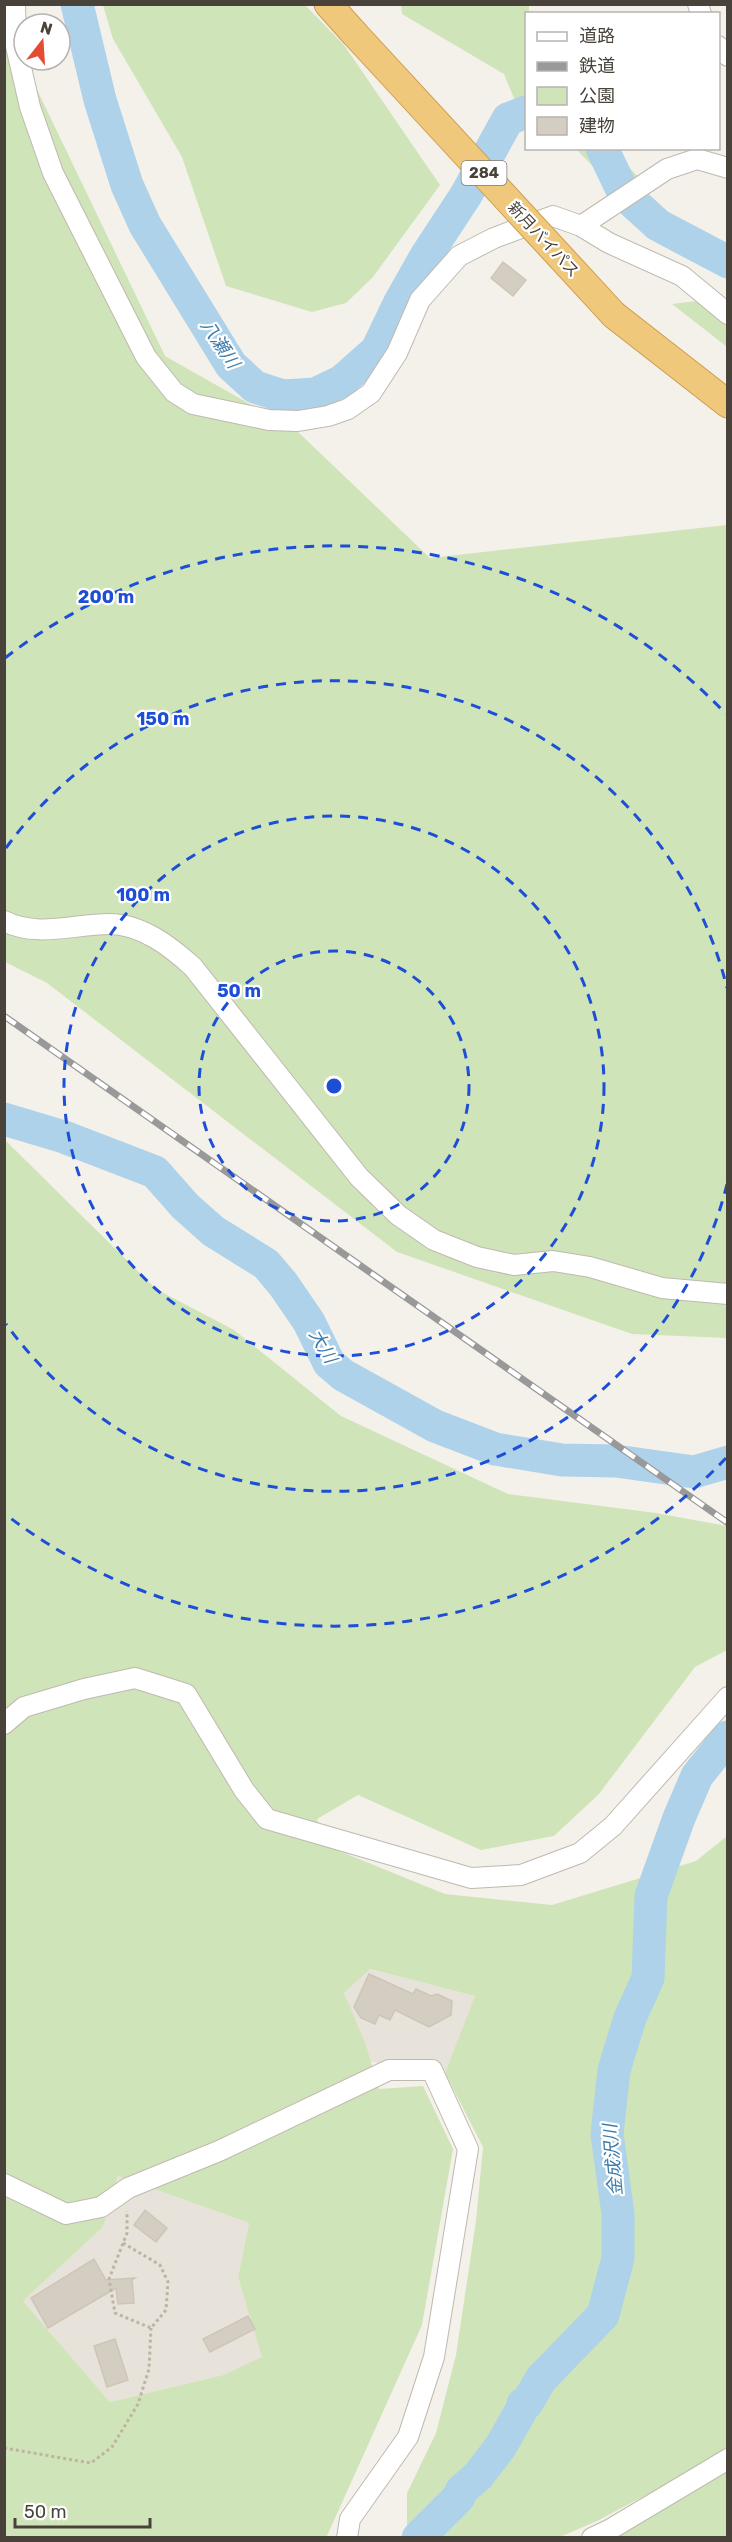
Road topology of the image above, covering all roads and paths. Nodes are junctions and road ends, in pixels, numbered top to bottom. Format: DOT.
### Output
graph roads {
  1 [pos="15,4"];
  2 [pos="328,4"];
  3 [pos="728,168"];
  4 [pos="581,226"];
  5 [pos="728,315"];
  6 [pos="728,404"];
  7 [pos="4,921"];
  8 [pos="728,1294"];
  9 [pos="728,1697"];
  10 [pos="4,1724"];
  11 [pos="4,2184"];
  12 [pos="128,2188"];
  13 [pos="123,2242"];
  14 [pos="151,2328"];
  15 [pos="4,2448"];
  16 [pos="728,2459"];
  17 [pos="347,2538"];
  18 [pos="592,2538"];
  1 -- 4 [label="street"];
  2 -- 6 [label="highway, 新月バイパス / 284, bridge"];
  3 -- 4 [label="street"];
  4 -- 5 [label="street"];
  7 -- 8 [label="street"];
  9 -- 10 [label="street"];
  11 -- 12 [label="street"];
  12 -- 13 [label="path"];
  12 -- 17 [label="street"];
  13 -- 14 [label="path"];
  13 -- 14 [label="path"];
  14 -- 15 [label="path"];
  16 -- 18 [label="street"];
}
